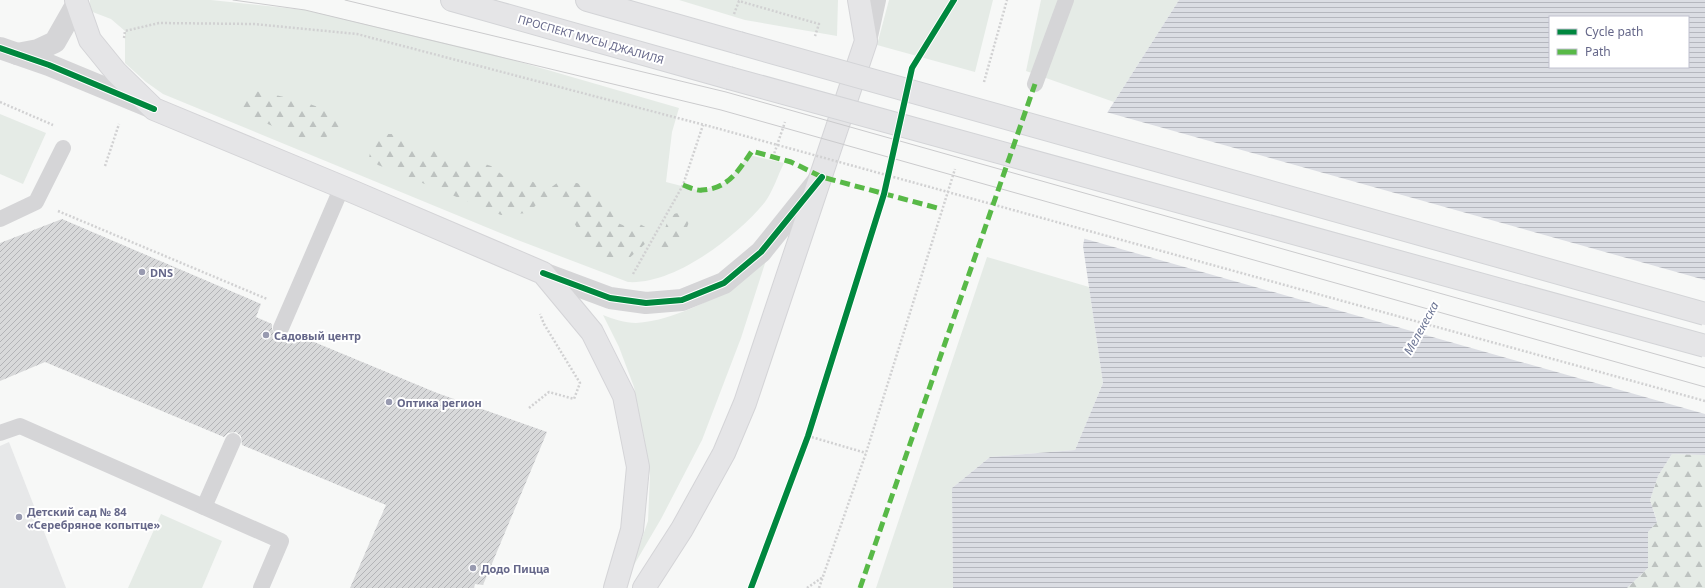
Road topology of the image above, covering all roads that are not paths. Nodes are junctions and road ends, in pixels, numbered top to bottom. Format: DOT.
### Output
graph roads {
  1 [pos="452,0"];
  2 [pos="587,0"];
  3 [pos="859,0"];
  4 [pos="875,0"];
  5 [pos="1066,0"];
  6 [pos="76,3"];
  7 [pos="866,41"];
  8 [pos="8,51"];
  9 [pos="1035,84"];
  10 [pos="154,109"];
  11 [pos="63,148"];
  12 [pos="822,177"];
  13 [pos="342,187"];
  14 [pos="0,219"];
  15 [pos="543,273"];
  16 [pos="1705,314"];
  17 [pos="281,328"];
  18 [pos="1705,346"];
  19 [pos="0,433"];
  20 [pos="233,441"];
  21 [pos="204,507"];
  22 [pos="261,588"];
  23 [pos="615,588"];
  24 [pos="644,588"];
  1 -- 18 [label="main road, ПРОСПЕКТ МУСЫ ДЖАЛИЛЯ, bridge"];
  2 -- 16 [label="main road, bridge"];
  3 -- 7 [label="main road"];
  4 -- 7 [label="street"];
  5 -- 9 [label="lane"];
  6 -- 8 [label="street"];
  6 -- 10 [label="main road"];
  7 -- 12 [label="main road"];
  8 -- 10 [label="street"];
  10 -- 13 [label="main road"];
  11 -- 14 [label="lane"];
  12 -- 15 [label="street"];
  12 -- 24 [label="main road"];
  13 -- 15 [label="main road"];
  13 -- 17 [label="lane"];
  15 -- 23 [label="main road"];
  19 -- 21 [label="lane"];
  20 -- 21 [label="lane"];
  21 -- 22 [label="lane"];
}
